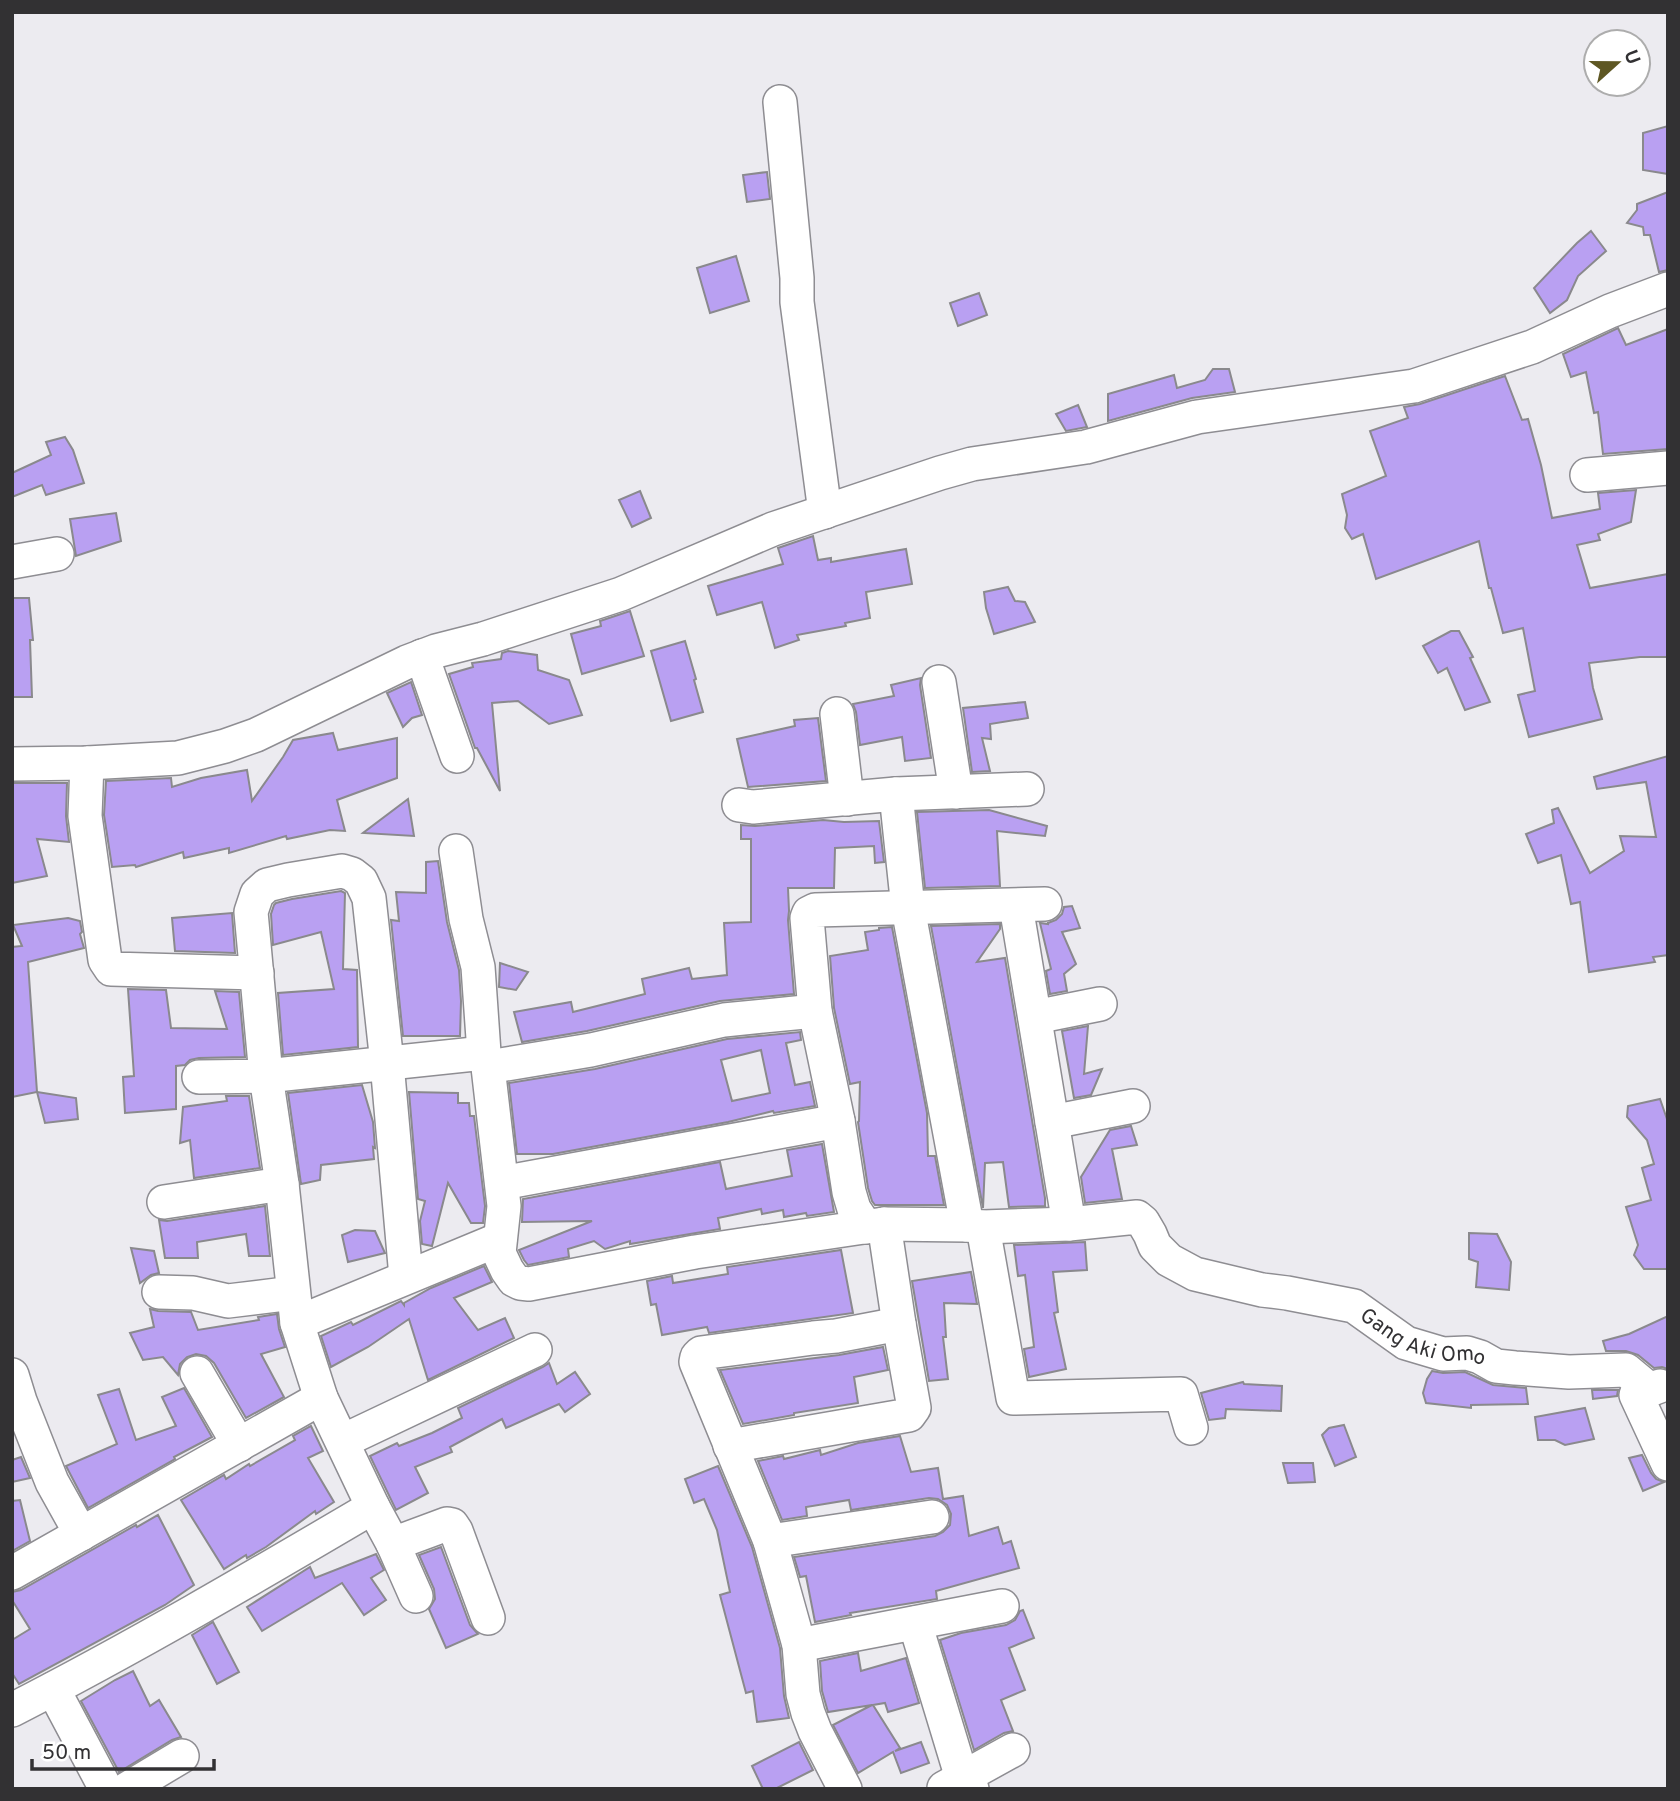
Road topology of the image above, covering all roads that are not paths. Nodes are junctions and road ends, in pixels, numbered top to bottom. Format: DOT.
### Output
graph roads {
  1 [pos="780,102"];
  2 [pos="1668,289"];
  3 [pos="1668,468"];
  4 [pos="1587,475"];
  5 [pos="825,512"];
  6 [pos="57,554"];
  7 [pos="12,562"];
  8 [pos="422,656"];
  9 [pos="939,682"];
  10 [pos="837,714"];
  11 [pos="457,756"];
  12 [pos="88,763"];
  13 [pos="12,764"];
  14 [pos="1027,789"];
  15 [pos="956,792"];
  16 [pos="896,794"];
  17 [pos="847,799"];
  18 [pos="739,804"];
  19 [pos="456,851"];
  20 [pos="908,908"];
  21 [pos="257,973"];
  22 [pos="1100,1004"];
  23 [pos="815,1011"];
  24 [pos="1035,1017"];
  25 [pos="486,1060"];
  26 [pos="387,1063"];
  27 [pos="266,1076"];
  28 [pos="199,1077"];
  29 [pos="1133,1106"];
  30 [pos="838,1121"];
  31 [pos="1052,1122"];
  32 [pos="502,1183"];
  33 [pos="282,1184"];
  34 [pos="164,1202"];
  35 [pos="1069,1224"];
  36 [pos="875,1225"];
  37 [pos="975,1226"];
  38 [pos="500,1239"];
  39 [pos="406,1277"];
  40 [pos="159,1292"];
  41 [pos="295,1308"];
  42 [pos="899,1324"];
  43 [pos="535,1350"];
  44 [pos="197,1373"];
  45 [pos="12,1375"];
  46 [pos="1651,1389"];
  47 [pos="321,1398"];
  48 [pos="1191,1428"];
  49 [pos="343,1441"];
  50 [pos="239,1446"];
  51 [pos="730,1446"];
  52 [pos="1668,1464"];
  53 [pos="373,1507"];
  54 [pos="932,1517"];
  55 [pos="82,1534"];
  56 [pos="770,1541"];
  57 [pos="393,1544"];
  58 [pos="12,1573"];
  59 [pos="416,1596"];
  60 [pos="1002,1605"];
  61 [pos="488,1618"];
  62 [pos="915,1623"];
  63 [pos="799,1645"];
  64 [pos="54,1689"];
  65 [pos="12,1710"];
  66 [pos="1013,1750"];
  67 [pos="182,1756"];
  68 [pos="959,1785"];
  69 [pos="106,1789"];
  70 [pos="127,1789"];
  71 [pos="845,1789"];
  1 -- 5 [label="street"];
  2 -- 5 [label="street"];
  3 -- 4 [label="street"];
  5 -- 8 [label="street"];
  6 -- 7 [label="street"];
  8 -- 11 [label="street"];
  8 -- 12 [label="street"];
  9 -- 15 [label="street"];
  10 -- 17 [label="street"];
  12 -- 13 [label="street"];
  12 -- 21 [label="street"];
  14 -- 15 [label="street"];
  15 -- 16 [label="street"];
  16 -- 17 [label="street"];
  16 -- 20 [label="street"];
  17 -- 18 [label="street"];
  19 -- 25 [label="street"];
  20 -- 23 [label="street"];
  20 -- 24 [label="street"];
  20 -- 37 [label="street"];
  21 -- 26 [label="street"];
  21 -- 27 [label="street"];
  22 -- 24 [label="street"];
  23 -- 25 [label="street"];
  23 -- 30 [label="street"];
  24 -- 31 [label="street"];
  25 -- 26 [label="street"];
  25 -- 32 [label="street"];
  26 -- 27 [label="street"];
  26 -- 39 [label="street"];
  27 -- 28 [label="street"];
  27 -- 33 [label="street"];
  29 -- 31 [label="street"];
  30 -- 32 [label="street"];
  30 -- 36 [label="street"];
  31 -- 35 [label="street"];
  32 -- 38 [label="street"];
  33 -- 34 [label="street"];
  33 -- 41 [label="street"];
  35 -- 37 [label="street"];
  35 -- 46 [label="street, Gang Aki Omo"];
  36 -- 37 [label="street"];
  36 -- 38 [label="street"];
  36 -- 42 [label="street"];
  37 -- 48 [label="street"];
  38 -- 39 [label="street"];
  39 -- 41 [label="street"];
  40 -- 41 [label="street"];
  41 -- 47 [label="street"];
  42 -- 51 [label="street"];
  42 -- 51 [label="street"];
  43 -- 49 [label="street"];
  44 -- 50 [label="street"];
  45 -- 55 [label="street"];
  46 -- 52 [label="street"];
  47 -- 49 [label="street"];
  47 -- 50 [label="street"];
  49 -- 53 [label="street"];
  50 -- 55 [label="street"];
  51 -- 56 [label="street"];
  53 -- 57 [label="street"];
  53 -- 64 [label="street"];
  54 -- 56 [label="street"];
  55 -- 58 [label="street"];
  56 -- 63 [label="street"];
  57 -- 59 [label="street"];
  57 -- 61 [label="street"];
  60 -- 62 [label="street"];
  62 -- 63 [label="street"];
  62 -- 68 [label="street"];
  63 -- 71 [label="street"];
  64 -- 65 [label="street"];
  64 -- 69 [label="street"];
  66 -- 68 [label="street"];
  67 -- 70 [label="street"];
}
